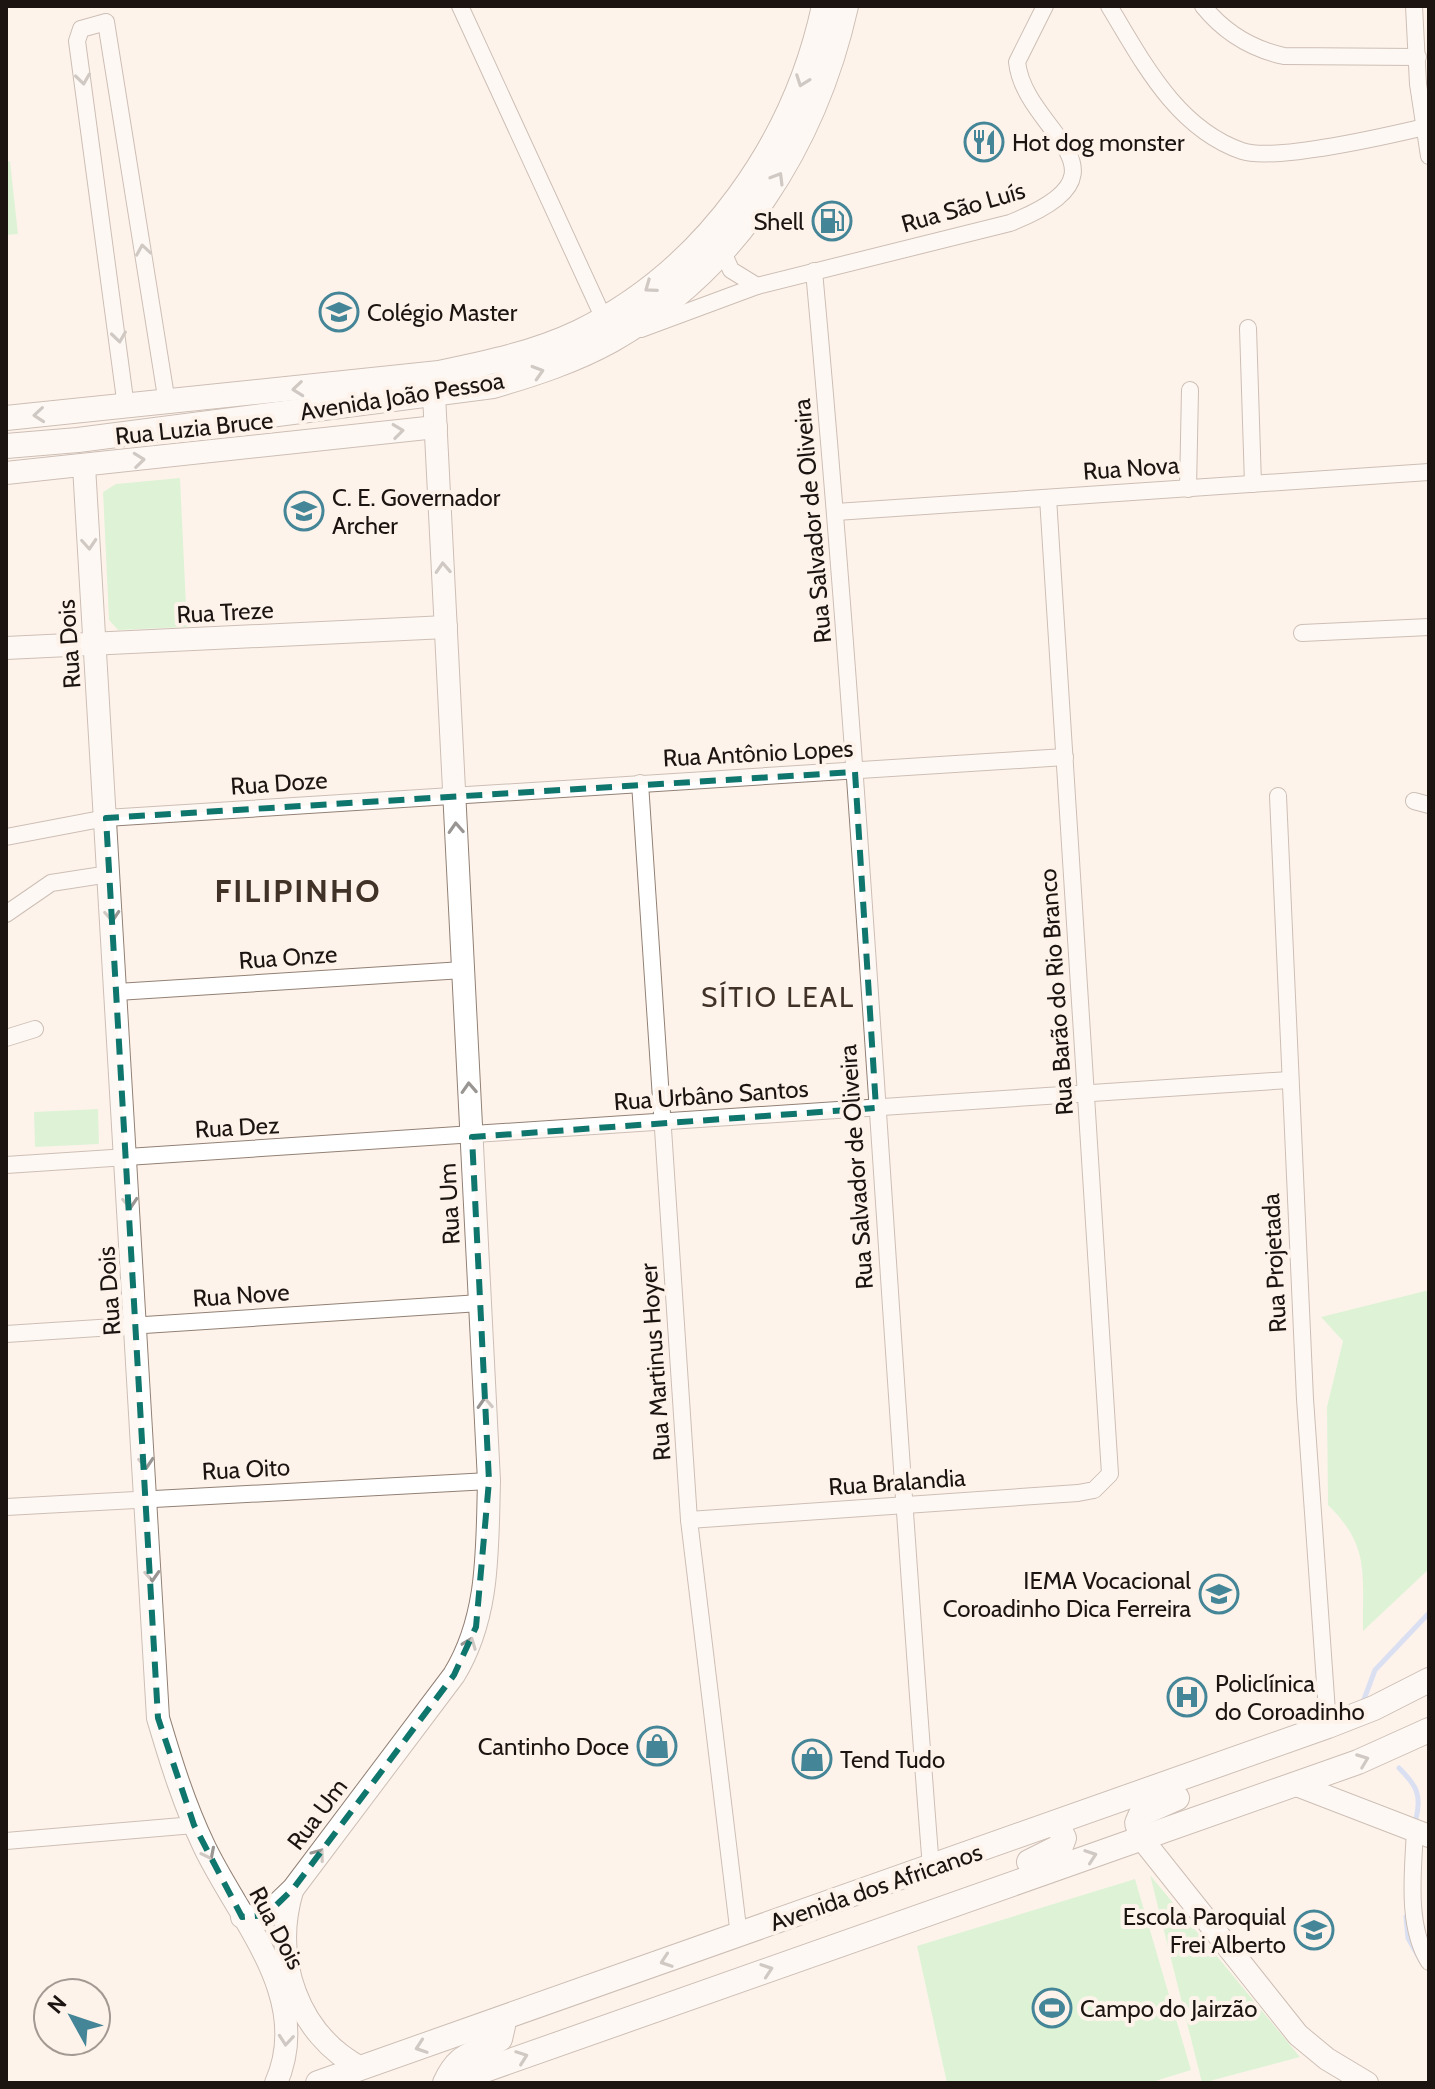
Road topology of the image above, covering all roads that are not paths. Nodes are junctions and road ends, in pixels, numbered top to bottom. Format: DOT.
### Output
graph roads {
  1 [pos="460,6"];
  2 [pos="824,6"];
  3 [pos="846,6"];
  4 [pos="1045,6"];
  5 [pos="1109,6"];
  6 [pos="1203,6"];
  7 [pos="1414,6"];
  8 [pos="1429,25"];
  9 [pos="1418,49"];
  10 [pos="1426,127"];
  11 [pos="1429,156"];
  12 [pos="723,252"];
  13 [pos="814,271"];
  14 [pos="757,286"];
  15 [pos="1248,328"];
  16 [pos="607,330"];
  17 [pos="1190,390"];
  18 [pos="434,395"];
  19 [pos="167,403"];
  20 [pos="126,407"];
  21 [pos="6,418"];
  22 [pos="436,427"];
  23 [pos="6,446"];
  24 [pos="84,466"];
  25 [pos="1429,472"];
  26 [pos="6,473"];
  27 [pos="1253,484"];
  28 [pos="1188,489"];
  29 [pos="1048,498"];
  30 [pos="836,512"];
  31 [pos="446,627"];
  32 [pos="1429,627"];
  33 [pos="1302,633"];
  34 [pos="95,644"];
  35 [pos="6,648"];
  36 [pos="1065,757"];
  37 [pos="855,772"];
  38 [pos="640,783"];
  39 [pos="454,795"];
  40 [pos="1278,796"];
  41 [pos="106,818"];
  42 [pos="6,837"];
  43 [pos="109,874"];
  44 [pos="6,914"];
  45 [pos="463,970"];
  46 [pos="117,992"];
  47 [pos="35,1029"];
  48 [pos="6,1038"];
  49 [pos="1289,1080"];
  50 [pos="1086,1093"];
  51 [pos="876,1108"];
  52 [pos="664,1122"];
  53 [pos="472,1137"];
  54 [pos="127,1158"];
  55 [pos="6,1165"];
  56 [pos="480,1303"];
  57 [pos="137,1325"];
  58 [pos="6,1334"];
  59 [pos="489,1481"];
  60 [pos="1104,1483"];
  61 [pos="148,1498"];
  62 [pos="902,1506"];
  63 [pos="6,1507"];
  64 [pos="689,1520"];
  65 [pos="1429,1680"];
  66 [pos="1328,1726"];
  67 [pos="1429,1730"];
  68 [pos="1268,1747"];
  69 [pos="1294,1784"];
  70 [pos="1057,1824"];
  71 [pos="194,1825"];
  72 [pos="1422,1833"];
  73 [pos="1142,1839"];
  74 [pos="6,1841"];
  75 [pos="931,1868"];
  76 [pos="293,1889"];
  77 [pos="983,1894"];
  78 [pos="242,1917"];
  79 [pos="739,1936"];
  80 [pos="1429,1962"];
  81 [pos="499,2020"];
  82 [pos="361,2068"];
  83 [pos="276,2083"];
  84 [pos="318,2083"];
  85 [pos="447,2083"];
  86 [pos="1367,2083"];
  1 -- 16 [label="street"];
  2 -- 16 [label="main road, Avenida João Pessoa, one-way"];
  12 -- 3 [label="main road, Avenida João Pessoa, one-way"];
  4 -- 13 [label="street, Rua São Luís"];
  5 -- 10 [label="street"];
  6 -- 9 [label="street"];
  7 -- 9 [label="street"];
  8 -- 9 [label="street"];
  9 -- 10 [label="street"];
  10 -- 11 [label="street"];
  12 -- 14 [label="street"];
  12 -- 16 [label="main road, Avenida João Pessoa"];
  13 -- 14 [label="street, Rua São Luís"];
  13 -- 30 [label="street, Rua Salvador de Oliveira"];
  14 -- 16 [label="street, Rua São Luís"];
  15 -- 27 [label="street"];
  18 -- 16 [label="main road, Avenida João Pessoa, one-way"];
  16 -- 19 [label="main road, Avenida João Pessoa, one-way"];
  17 -- 28 [label="street"];
  18 -- 22 [label="main road, Rua Um"];
  18 -- 23 [label="main road, Avenida João Pessoa"];
  19 -- 20 [label="main road, Avenida João Pessoa"];
  19 -- 20 [label="street, one-way"];
  20 -- 21 [label="main road, Avenida João Pessoa, one-way"];
  24 -- 22 [label="main road, Rua Luzia Bruce, one-way"];
  31 -- 22 [label="main road, Rua Um, one-way"];
  24 -- 26 [label="main road, Rua Luzia Bruce"];
  24 -- 34 [label="main road, Rua Dois, one-way"];
  25 -- 27 [label="street, Rua Nova"];
  27 -- 28 [label="street, Rua Nova"];
  28 -- 29 [label="street, Rua Nova"];
  29 -- 30 [label="street, Rua Nova"];
  29 -- 36 [label="street, Rua Barão do Rio Branco"];
  30 -- 37 [label="street, Rua Salvador de Oliveira"];
  31 -- 34 [label="main road, Rua Treze"];
  31 -- 39 [label="main road, Rua Um"];
  32 -- 33 [label="street"];
  34 -- 35 [label="main road, Rua Treze"];
  34 -- 41 [label="main road, Rua Dois"];
  36 -- 37 [label="street, Rua Antônio Lopes"];
  36 -- 50 [label="street, Rua Barão do Rio Branco"];
  37 -- 38 [label="street, Rua Antônio Lopes"];
  37 -- 51 [label="street, Rua Salvador de Oliveira"];
  38 -- 39 [label="street, Rua Antônio Lopes"];
  38 -- 52 [label="street, Rua Martinus Hoyer"];
  39 -- 41 [label="street, Rua Doze"];
  45 -- 39 [label="main road, Rua Um, one-way"];
  40 -- 49 [label="street, Rua Projetada"];
  41 -- 42 [label="street, Rua Doze"];
  41 -- 43 [label="main road, Rua Dois"];
  43 -- 44 [label="street"];
  43 -- 46 [label="main road, Rua Dois, one-way"];
  45 -- 46 [label="street, Rua Onze"];
  53 -- 45 [label="main road, Rua Um, one-way"];
  46 -- 54 [label="main road, Rua Dois"];
  47 -- 48 [label="street"];
  49 -- 50 [label="street, Rua Urbâno Santos"];
  49 -- 66 [label="street, Rua Projetada"];
  50 -- 51 [label="street, Rua Urbâno Santos"];
  50 -- 60 [label="street, Rua Barão do Rio Branco"];
  51 -- 52 [label="street, Rua Urbâno Santos"];
  51 -- 62 [label="street, Rua Salvador de Oliveira"];
  52 -- 53 [label="street, Rua Urbâno Santos"];
  52 -- 64 [label="street, Rua Martinus Hoyer"];
  53 -- 54 [label="street, Rua Dez"];
  53 -- 56 [label="main road, Rua Um"];
  54 -- 55 [label="street, Rua Dez"];
  54 -- 57 [label="main road, Rua Dois, one-way"];
  56 -- 57 [label="street, Rua Nove"];
  59 -- 56 [label="main road, Rua Um, one-way"];
  57 -- 58 [label="street, Rua Nove"];
  57 -- 61 [label="main road, Rua Dois, one-way"];
  59 -- 61 [label="street, Rua Oito"];
  76 -- 59 [label="main road, Rua Um, one-way"];
  60 -- 62 [label="street, Rua Bralandia"];
  61 -- 63 [label="street, Rua Oito"];
  61 -- 71 [label="main road, Rua Dois, one-way"];
  62 -- 64 [label="street, Rua Bralandia"];
  62 -- 75 [label="street, Rua Salvador de Oliveira"];
  64 -- 79 [label="street, Rua Martinus Hoyer"];
  65 -- 66 [label="main road, Avenida dos Africanos"];
  66 -- 68 [label="main road, Avenida dos Africanos"];
  69 -- 67 [label="main road, Avenida dos Africanos, one-way"];
  68 -- 70 [label="main road, Avenida dos Africanos"];
  68 -- 73 [label="main road"];
  69 -- 72 [label="main road"];
  69 -- 73 [label="main road, Avenida dos Africanos"];
  70 -- 75 [label="main road, Avenida dos Africanos"];
  70 -- 77 [label="main road"];
  71 -- 74 [label="street"];
  71 -- 78 [label="main road, Rua Dois, one-way"];
  72 -- 80 [label="street"];
  77 -- 73 [label="main road, Avenida dos Africanos, one-way"];
  73 -- 86 [label="main road"];
  75 -- 79 [label="main road, Avenida dos Africanos"];
  76 -- 78 [label="main road, Rua Um"];
  76 -- 82 [label="main road, Rua Dois"];
  85 -- 77 [label="main road, Avenida dos Africanos, one-way"];
  78 -- 83 [label="main road, Rua Dois, one-way"];
  79 -- 81 [label="main road, Avenida dos Africanos, one-way"];
  81 -- 82 [label="main road, Avenida dos Africanos, one-way"];
  81 -- 85 [label="main road"];
  82 -- 84 [label="main road, Avenida dos Africanos"];
}
